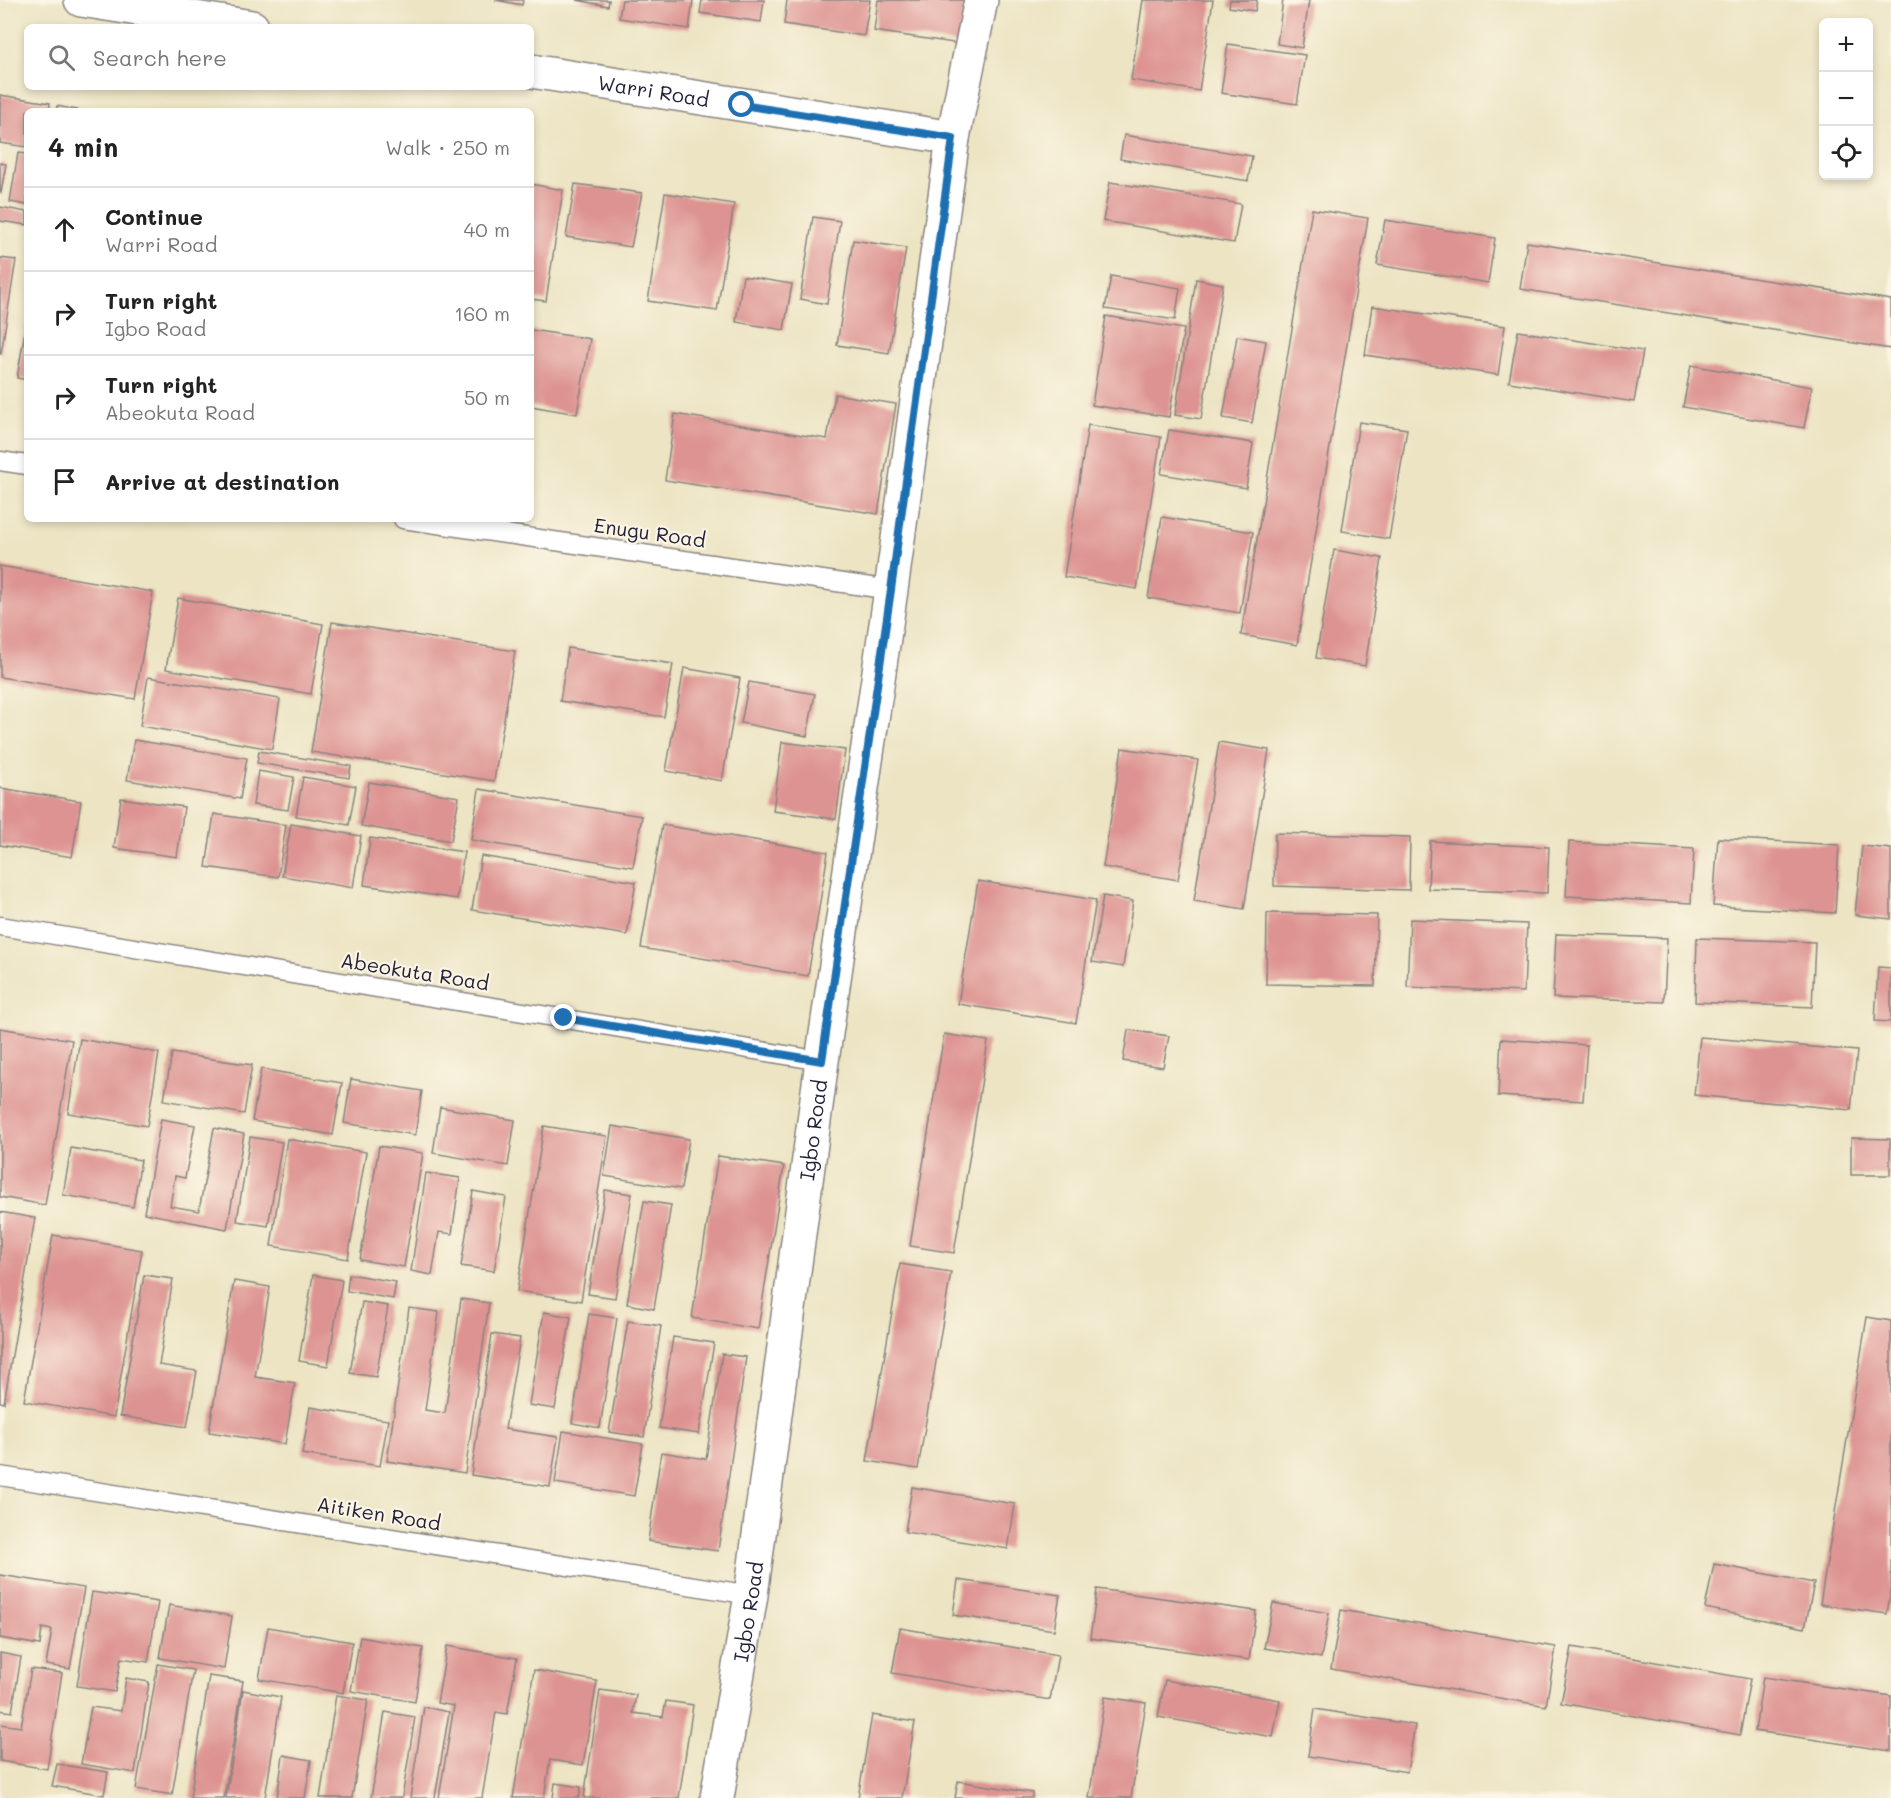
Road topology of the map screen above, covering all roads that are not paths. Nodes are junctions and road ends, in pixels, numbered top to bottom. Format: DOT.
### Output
graph roads {
  1 [pos="81,0"];
  2 [pos="981,0"];
  3 [pos="233,24"];
  4 [pos="534,71"];
  5 [pos="953,138"];
  6 [pos="0,461"];
  7 [pos="24,465"];
  8 [pos="424,522"];
  9 [pos="891,590"];
  10 [pos="0,926"];
  11 [pos="822,1061"];
  12 [pos="0,1476"];
  13 [pos="751,1595"];
  14 [pos="717,1798"];
  1 -- 3 [label="street"];
  2 -- 5 [label="street, Igbo Road"];
  4 -- 5 [label="street, Warri Road"];
  5 -- 9 [label="street, Igbo Road"];
  6 -- 7 [label="lane"];
  8 -- 9 [label="lane, Enugu Road"];
  9 -- 11 [label="street, Igbo Road"];
  10 -- 11 [label="lane, Abeokuta Road"];
  11 -- 13 [label="street, Igbo Road"];
  12 -- 13 [label="lane, Aitiken Road"];
  13 -- 14 [label="street, Igbo Road"];
}
